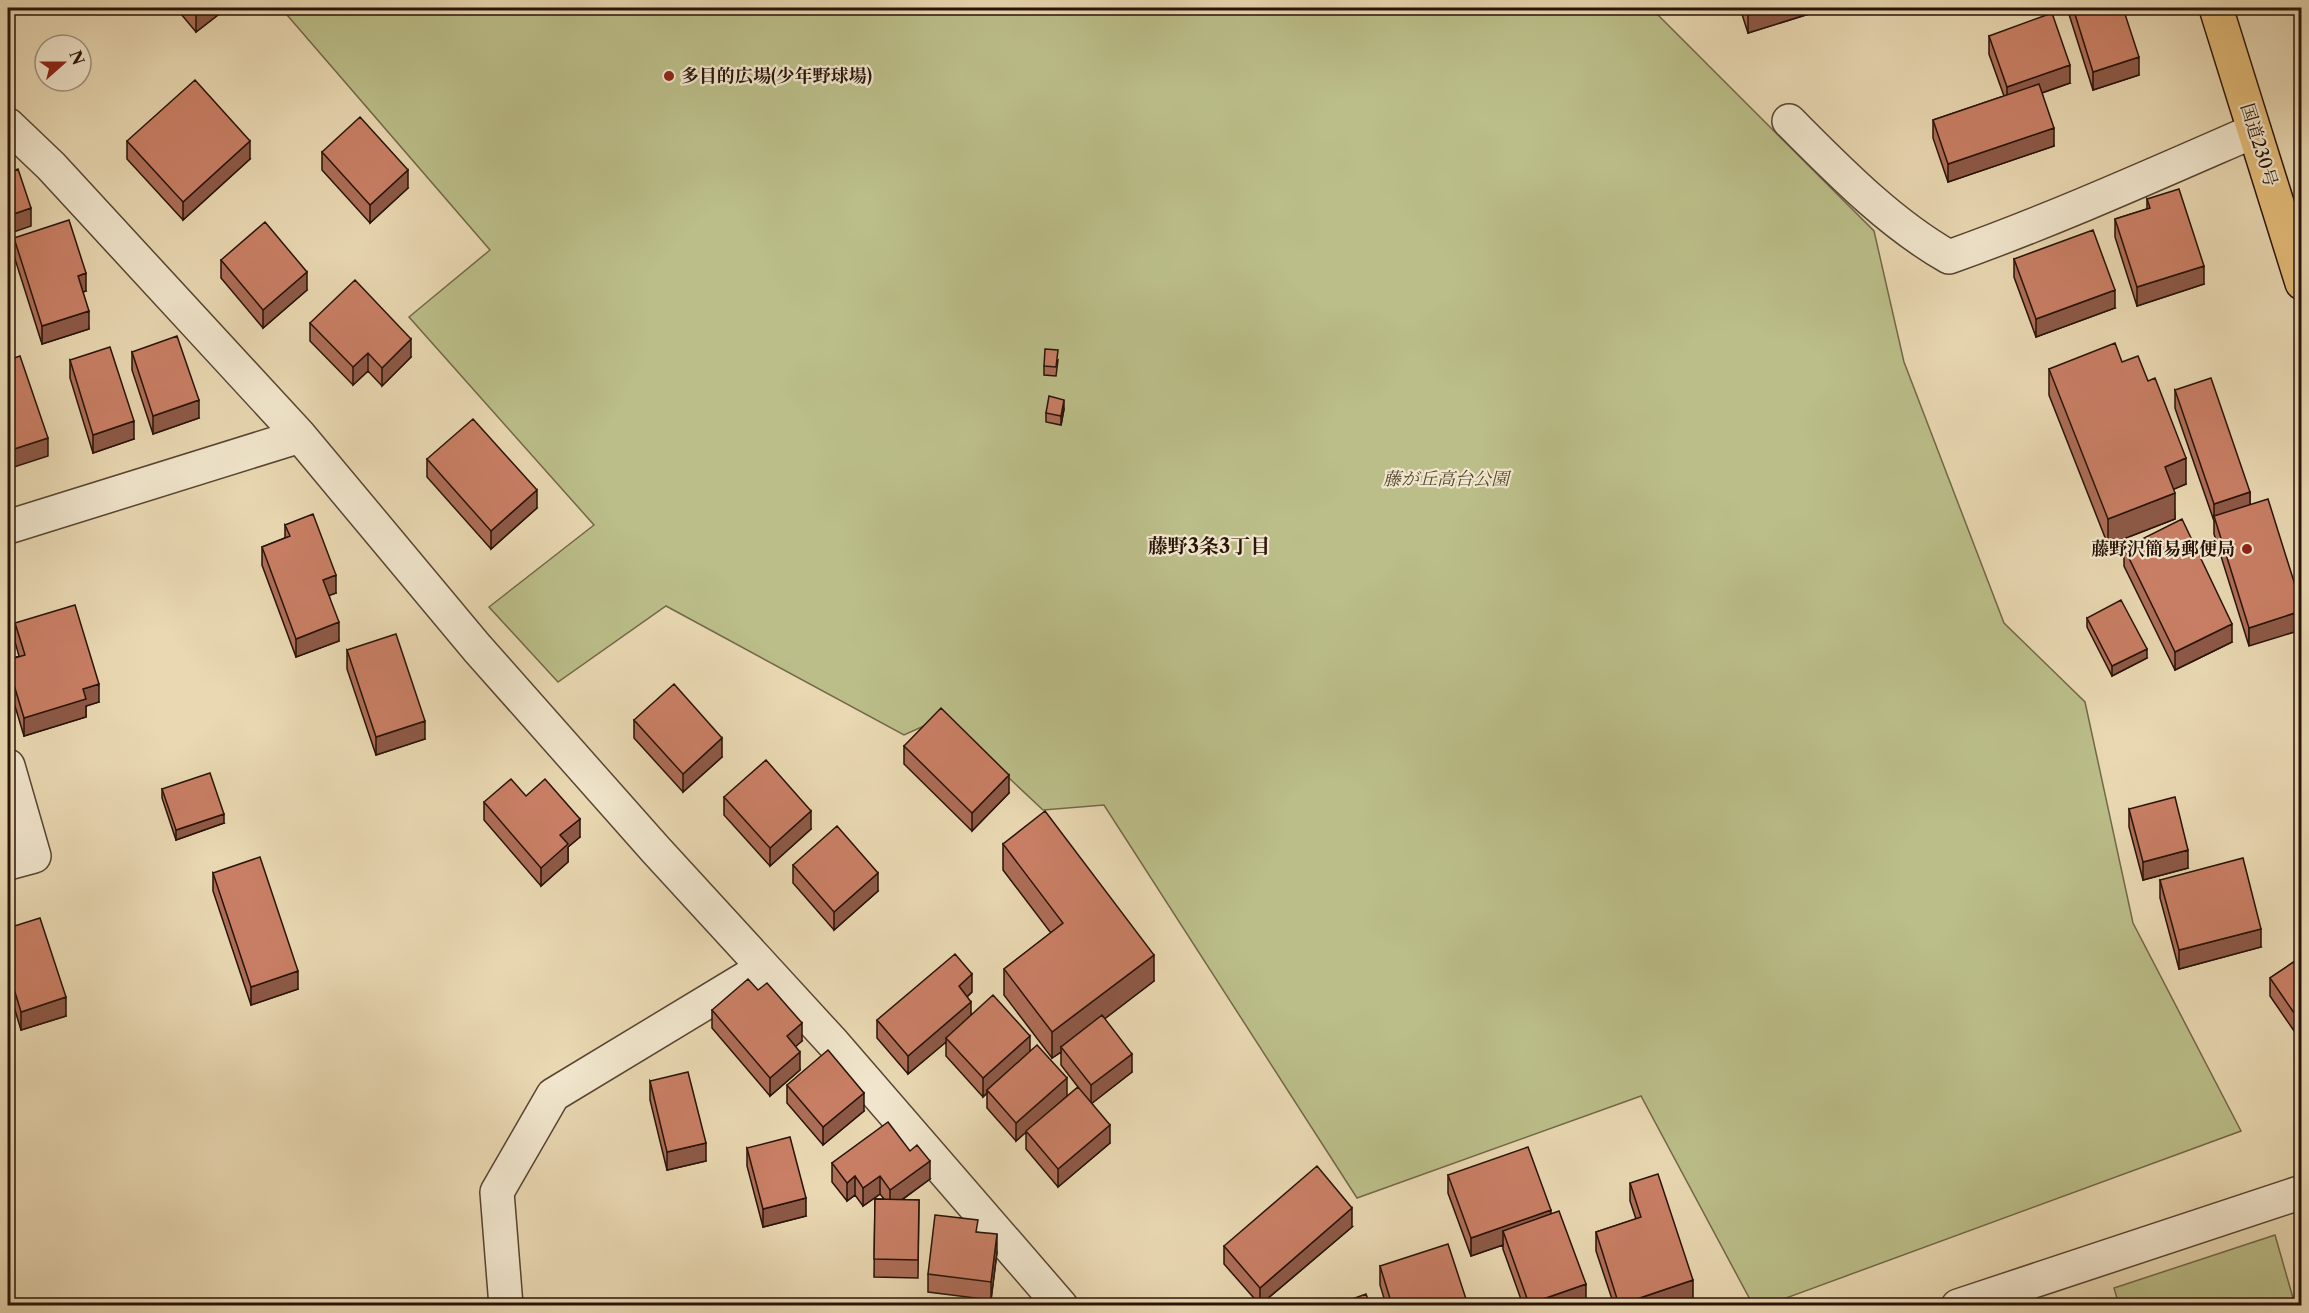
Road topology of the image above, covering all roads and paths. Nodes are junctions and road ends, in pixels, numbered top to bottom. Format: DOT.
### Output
graph roads {
  1 [pos="2216,8"];
  2 [pos="1789,121"];
  3 [pos="8,126"];
  4 [pos="2254,131"];
  5 [pos="2301,283"];
  6 [pos="300,436"];
  7 [pos="8,527"];
  8 [pos="8,766"];
  9 [pos="8,863"];
  10 [pos="763,968"];
  11 [pos="2301,1192"];
  12 [pos="506,1305"];
  13 [pos="1061,1305"];
  14 [pos="1958,1305"];
  1 -- 4 [label="highway, 国道230号"];
  2 -- 4 [label="street"];
  3 -- 6 [label="street"];
  4 -- 5 [label="highway, 国道230号"];
  6 -- 7 [label="street"];
  6 -- 10 [label="street"];
  8 -- 9 [label="street"];
  10 -- 12 [label="street"];
  10 -- 13 [label="street"];
  11 -- 14 [label="street"];
}
